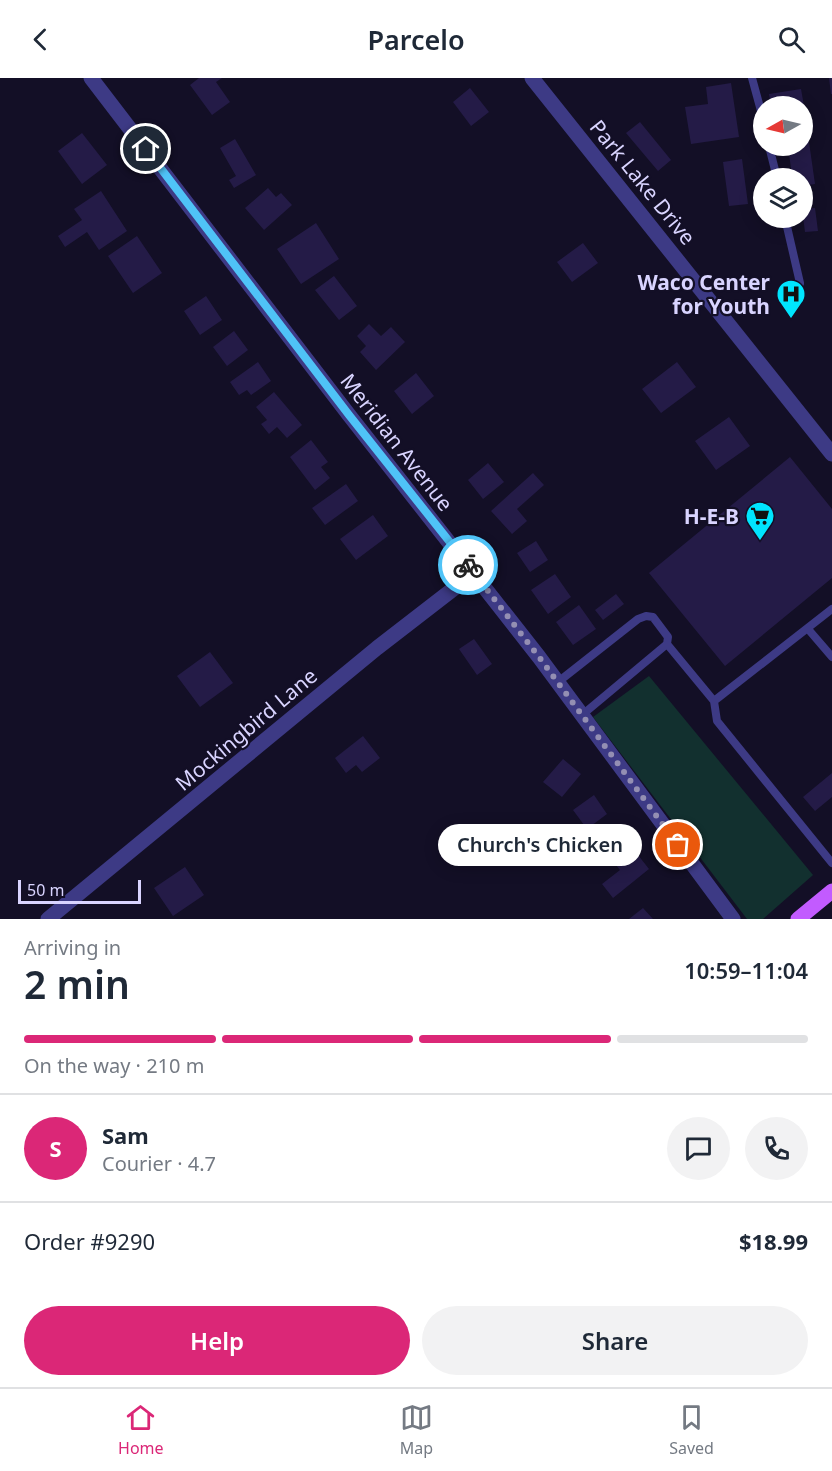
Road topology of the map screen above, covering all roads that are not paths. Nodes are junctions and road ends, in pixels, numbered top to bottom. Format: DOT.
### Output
graph roads {
  1 [pos="91,78"];
  2 [pos="532,78"];
  3 [pos="752,78"];
  4 [pos="757,96"];
  5 [pos="787,228"];
  6 [pos="800,283"];
  7 [pos="832,454"];
  8 [pos="474,573"];
  9 [pos="832,609"];
  10 [pos="808,629"];
  11 [pos="667,644"];
  12 [pos="832,657"];
  13 [pos="558,682"];
  14 [pos="714,700"];
  15 [pos="582,715"];
  16 [pos="832,863"];
  17 [pos="832,891"];
  18 [pos="48,919"];
  19 [pos="733,919"];
  20 [pos="798,919"];
  1 -- 8 [label="street, Meridian Avenue"];
  2 -- 7 [label="street, Park Lake Drive"];
  3 -- 4 [label="lane"];
  5 -- 6 [label="lane"];
  8 -- 13 [label="street, Meridian Avenue"];
  8 -- 18 [label="street, Mockingbird Lane"];
  9 -- 10 [label="lane"];
  10 -- 12 [label="lane"];
  10 -- 14 [label="lane"];
  11 -- 13 [label="lane"];
  11 -- 14 [label="lane"];
  11 -- 15 [label="lane"];
  13 -- 15 [label="street, Meridian Avenue"];
  14 -- 16 [label="lane"];
  15 -- 19 [label="street, Meridian Avenue"];
  17 -- 20 [label="main road"];
}
